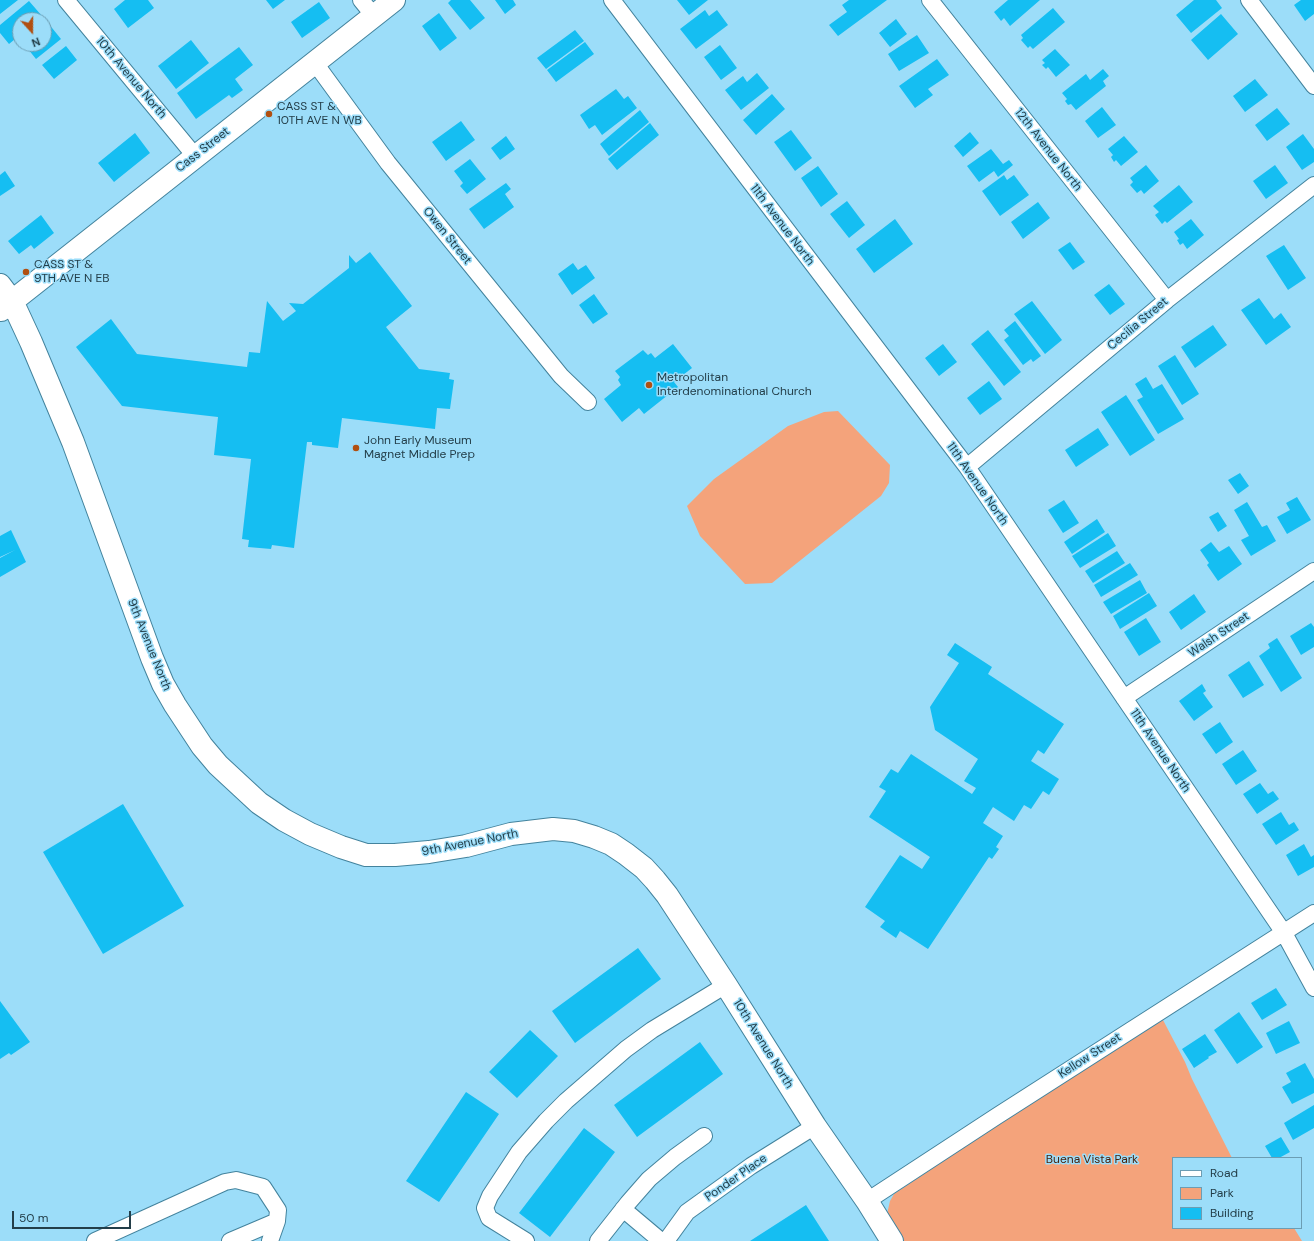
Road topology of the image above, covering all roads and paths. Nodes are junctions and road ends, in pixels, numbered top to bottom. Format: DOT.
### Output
graph roads {
  1 [pos="66,0"];
  2 [pos="394,0"];
  3 [pos="612,0"];
  4 [pos="930,0"];
  5 [pos="1249,0"];
  6 [pos="368,8"];
  7 [pos="314,63"];
  8 [pos="1314,86"];
  9 [pos="195,156"];
  10 [pos="1314,186"];
  11 [pos="4,299"];
  12 [pos="1167,300"];
  13 [pos="588,402"];
  14 [pos="966,467"];
  15 [pos="1314,571"];
  16 [pos="1124,698"];
  17 [pos="626,854"];
  18 [pos="1314,913"];
  19 [pos="1284,933"];
  20 [pos="726,984"];
  21 [pos="1314,988"];
  22 [pos="816,1126"];
  23 [pos="704,1136"];
  24 [pos="867,1201"];
  25 [pos="623,1209"];
  26 [pos="277,1221"];
  27 [pos="95,1241"];
  28 [pos="230,1241"];
  29 [pos="270,1241"];
  30 [pos="526,1241"];
  31 [pos="598,1241"];
  32 [pos="661,1241"];
  33 [pos="666,1241"];
  34 [pos="892,1241"];
  1 -- 9 [label="street, 10th Avenue North"];
  2 -- 6 [label="street, Cass Street"];
  3 -- 14 [label="street, 11th Avenue North"];
  4 -- 12 [label="street, 12th Avenue North"];
  5 -- 8 [label="street"];
  6 -- 7 [label="street, Cass Street"];
  7 -- 9 [label="street, Cass Street"];
  7 -- 13 [label="street, Owen Street"];
  9 -- 11 [label="street, Cass Street"];
  10 -- 12 [label="street, Cecilia Street"];
  11 -- 17 [label="street, 9th Avenue North"];
  12 -- 14 [label="street, Cecilia Street"];
  14 -- 16 [label="street, 11th Avenue North"];
  15 -- 16 [label="street, Walsh Street"];
  16 -- 19 [label="street, 11th Avenue North"];
  17 -- 20 [label="street, 10th Avenue North"];
  18 -- 19 [label="street, Kellow Street"];
  19 -- 21 [label="street, 11th Avenue North"];
  19 -- 24 [label="street, Kellow Street"];
  20 -- 22 [label="street, 10th Avenue North"];
  20 -- 30 [label="street"];
  22 -- 24 [label="street, 10th Avenue North"];
  22 -- 33 [label="street, Ponder Place"];
  23 -- 25 [label="street"];
  24 -- 34 [label="street, 10th Avenue North"];
  25 -- 31 [label="street"];
  25 -- 32 [label="street"];
  26 -- 27 [label="street"];
  26 -- 28 [label="street"];
  26 -- 29 [label="street"];
}
